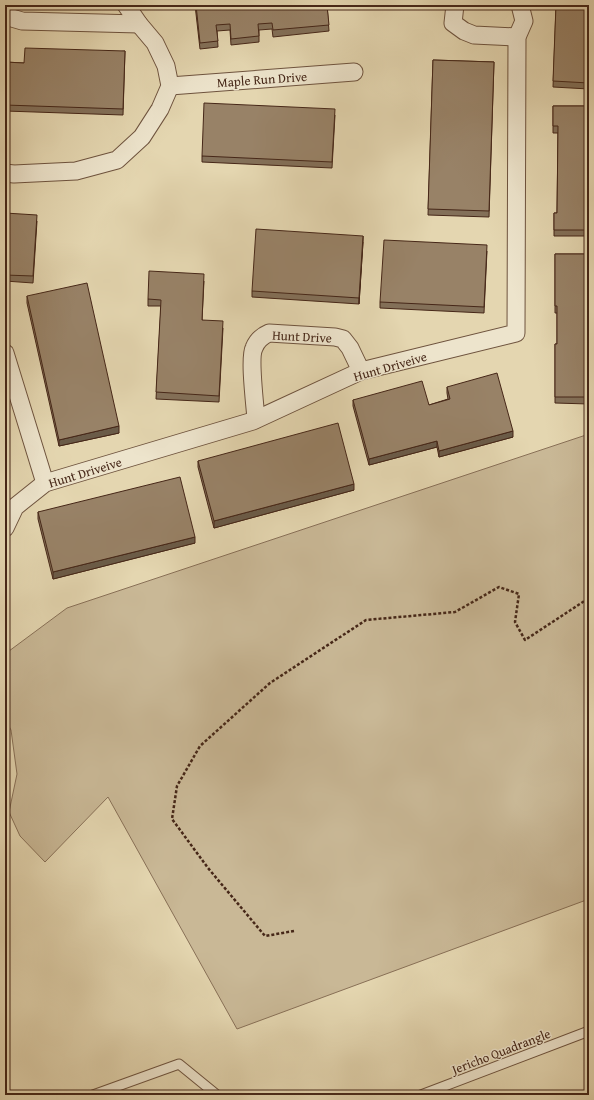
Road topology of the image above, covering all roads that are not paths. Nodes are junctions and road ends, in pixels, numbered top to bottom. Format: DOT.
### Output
graph roads {
  1 [pos="126,5"];
  2 [pos="455,5"];
  3 [pos="520,5"];
  4 [pos="5,16"];
  5 [pos="139,24"];
  6 [pos="517,37"];
  7 [pos="354,72"];
  8 [pos="170,86"];
  9 [pos="5,173"];
  10 [pos="5,353"];
  11 [pos="361,371"];
  12 [pos="256,419"];
  13 [pos="45,483"];
  14 [pos="5,528"];
  15 [pos="589,1031"];
  16 [pos="93,1095"];
  17 [pos="217,1095"];
  18 [pos="422,1095"];
  1 -- 5 [label="street"];
  2 -- 6 [label="street"];
  3 -- 6 [label="street, Hunt Driveive"];
  4 -- 5 [label="street"];
  5 -- 8 [label="street"];
  6 -- 11 [label="street, Hunt Driveive"];
  7 -- 8 [label="street, Maple Run Drive"];
  8 -- 9 [label="street"];
  10 -- 13 [label="street"];
  11 -- 12 [label="street, Hunt Driveive"];
  11 -- 12 [label="street, Hunt Drive"];
  12 -- 13 [label="street, Hunt Driveive"];
  13 -- 14 [label="street, Hunt Driveive"];
  15 -- 18 [label="lane, Jericho Quadrangle"];
  16 -- 17 [label="lane"];
}
